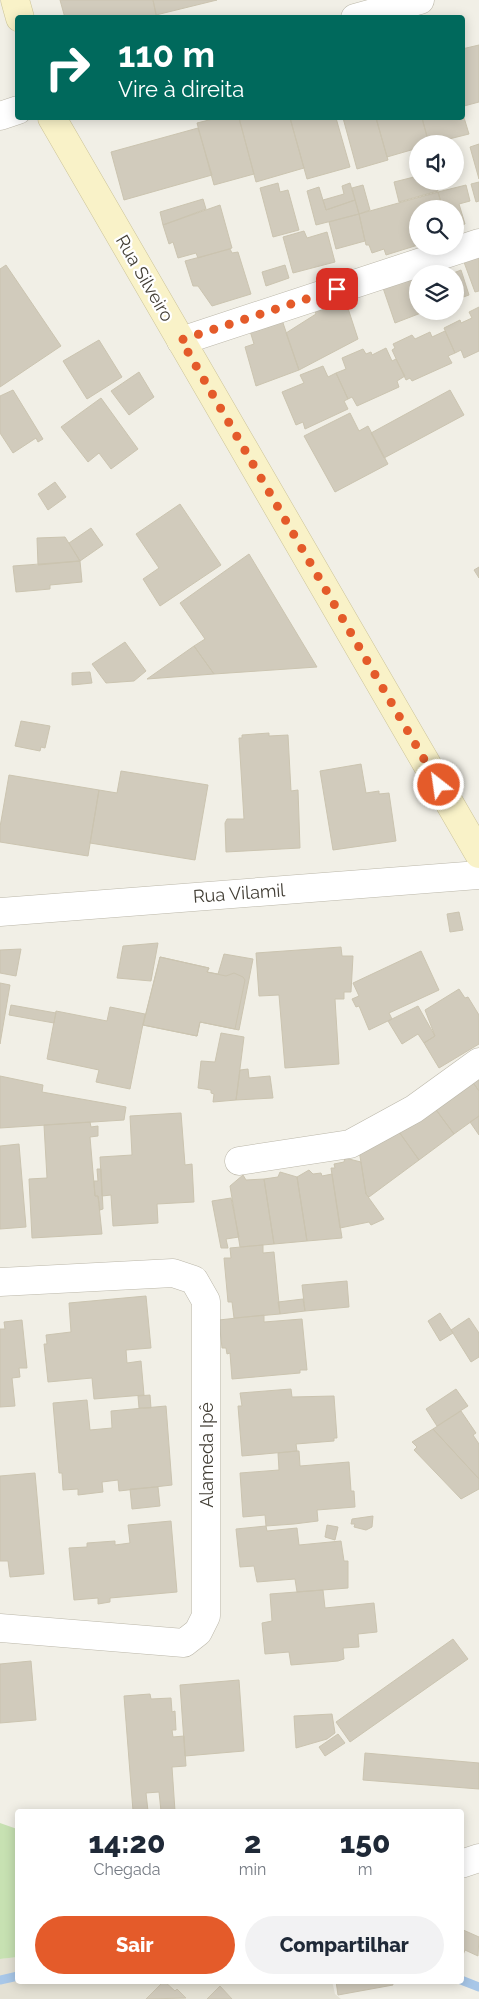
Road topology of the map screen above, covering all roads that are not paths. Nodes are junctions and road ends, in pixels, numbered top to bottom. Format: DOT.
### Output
graph roads {
  1 [pos="15,0"];
  2 [pos="420,0"];
  3 [pos="19,15"];
  4 [pos="366,15"];
  5 [pos="15,111"];
  6 [pos="0,116"];
  7 [pos="53,120"];
  8 [pos="479,243"];
  9 [pos="181,340"];
  10 [pos="479,854"];
  11 [pos="479,875"];
  12 [pos="0,912"];
  13 [pos="479,1062"];
  14 [pos="240,1161"];
  15 [pos="0,1282"];
  16 [pos="0,1628"];
  17 [pos="479,1858"];
  18 [pos="464,1863"];
  1 -- 3 [label="street"];
  2 -- 4 [label="street"];
  5 -- 6 [label="street"];
  7 -- 9 [label="street, Rua Silveiro"];
  8 -- 9 [label="street"];
  9 -- 10 [label="street, Rua Silveiro"];
  11 -- 12 [label="street, Rua Vilamil"];
  13 -- 14 [label="street"];
  15 -- 16 [label="street, Alameda Ipê"];
  17 -- 18 [label="street"];
}
